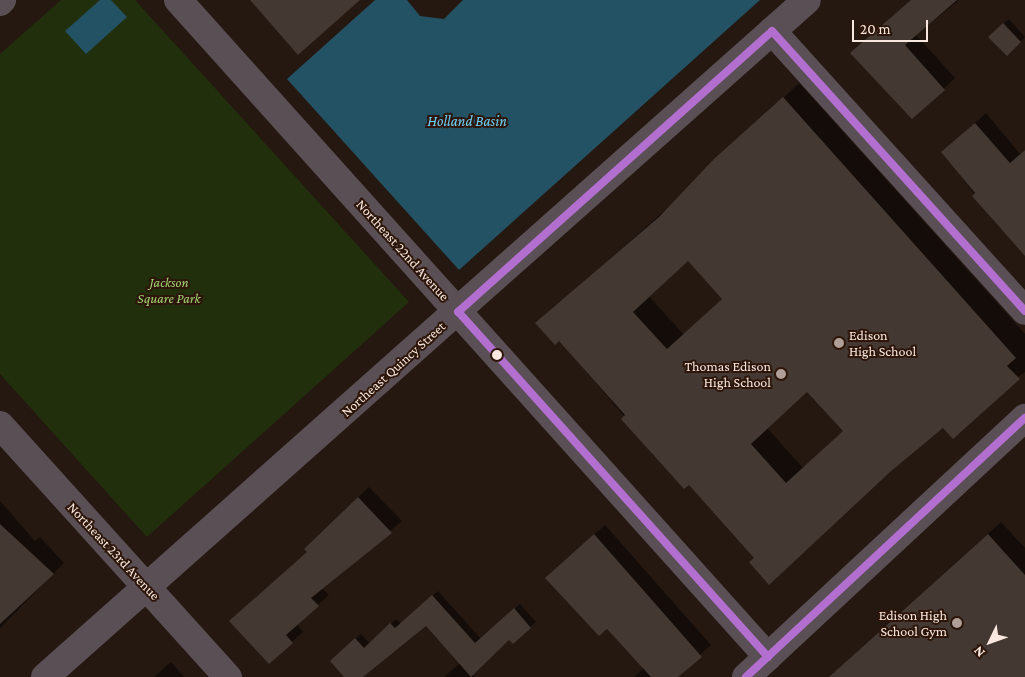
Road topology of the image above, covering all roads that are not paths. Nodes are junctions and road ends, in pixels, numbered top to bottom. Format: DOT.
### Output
graph roads {
  1 [pos="178,0"];
  2 [pos="807,0"];
  3 [pos="772,31"];
  4 [pos="1025,311"];
  5 [pos="458,312"];
  6 [pos="1025,418"];
  7 [pos="0,425"];
  8 [pos="145,586"];
  9 [pos="768,657"];
  10 [pos="45,677"];
  11 [pos="228,677"];
  12 [pos="746,677"];
  1 -- 5 [label="street, Northeast 22nd Avenue"];
  2 -- 3 [label="street, Northeast Quincy Street"];
  3 -- 4 [label="street"];
  3 -- 5 [label="street, Northeast Quincy Street"];
  5 -- 8 [label="street, Northeast Quincy Street"];
  5 -- 9 [label="street, Northeast 22nd Avenue"];
  6 -- 9 [label="street"];
  7 -- 8 [label="street, Northeast 23rd Avenue"];
  8 -- 10 [label="street, Northeast Quincy Street"];
  8 -- 11 [label="street, Northeast 23rd Avenue"];
  9 -- 12 [label="street"];
}
